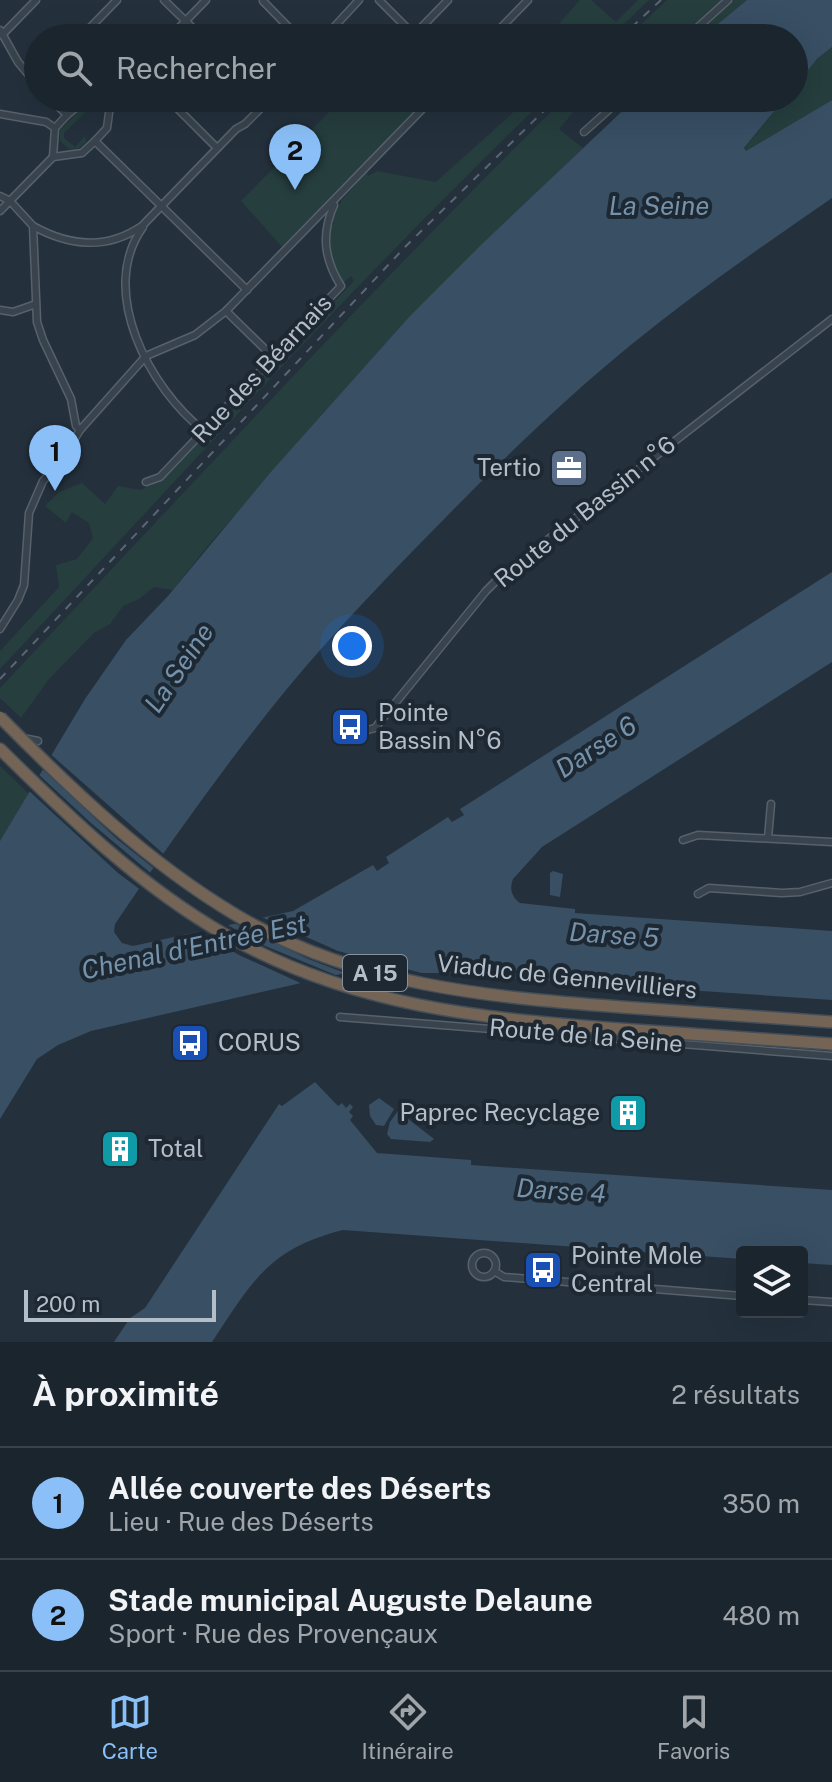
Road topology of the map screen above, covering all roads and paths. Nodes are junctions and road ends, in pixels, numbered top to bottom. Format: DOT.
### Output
graph roads {
  1 [pos="36,0"];
  2 [pos="117,0"];
  3 [pos="164,0"];
  4 [pos="206,0"];
  5 [pos="359,0"];
  6 [pos="379,0"];
  7 [pos="448,0"];
  8 [pos="528,0"];
  9 [pos="728,0"];
  10 [pos="263,1"];
  11 [pos="186,21"];
  12 [pos="94,24"];
  13 [pos="183,24"];
  14 [pos="189,24"];
  15 [pos="285,24"];
  16 [pos="337,24"];
  17 [pos="404,24"];
  18 [pos="427,24"];
  19 [pos="505,24"];
  20 [pos="701,24"];
  21 [pos="1,32"];
  22 [pos="24,65"];
  23 [pos="64,112"];
  24 [pos="70,112"];
  25 [pos="107,112"];
  26 [pos="181,112"];
  27 [pos="254,112"];
  28 [pos="420,112"];
  29 [pos="606,112"];
  30 [pos="0,114"];
  31 [pos="67,115"];
  32 [pos="55,128"];
  33 [pos="584,132"];
  34 [pos="95,141"];
  35 [pos="55,143"];
  36 [pos="217,148"];
  37 [pos="62,155"];
  38 [pos="53,157"];
  39 [pos="0,196"];
  40 [pos="339,196"];
  41 [pos="10,201"];
  42 [pos="160,205"];
  43 [pos="0,211"];
  44 [pos="152,214"];
  45 [pos="33,226"];
  46 [pos="247,290"];
  47 [pos="36,304"];
  48 [pos="0,310"];
  49 [pos="226,311"];
  50 [pos="832,319"];
  51 [pos="146,356"];
  52 [pos="273,357"];
  53 [pos="80,430"];
  54 [pos="204,431"];
  55 [pos="146,482"];
  56 [pos="0,629"];
  57 [pos="0,720"];
  58 [pos="364,731"];
  59 [pos="38,741"];
  60 [pos="0,749"];
  61 [pos="771,804"];
  62 [pos="768,838"];
  63 [pos="683,840"];
  64 [pos="832,842"];
  65 [pos="832,883"];
  66 [pos="698,894"];
  67 [pos="340,1017"];
  68 [pos="832,1022"];
  69 [pos="832,1044"];
  70 [pos="832,1056"];
  71 [pos="494,1271"];
  72 [pos="736,1296"];
  73 [pos="808,1300"];
  74 [pos="832,1302"];
  1 -- 21 [label="street"];
  2 -- 12 [label="street"];
  3 -- 11 [label="street"];
  4 -- 11 [label="street"];
  5 -- 16 [label="street"];
  6 -- 17 [label="street"];
  7 -- 18 [label="street"];
  8 -- 19 [label="street"];
  9 -- 20 [label="street"];
  10 -- 15 [label="street"];
  11 -- 13 [label="street"];
  11 -- 14 [label="street"];
  21 -- 22 [label="street"];
  23 -- 31 [label="street"];
  24 -- 31 [label="street"];
  25 -- 34 [label="street"];
  26 -- 36 [label="street"];
  27 -- 36 [label="street"];
  28 -- 40 [label="street"];
  29 -- 33 [label="street"];
  30 -- 32 [label="street"];
  31 -- 32 [label="street"];
  32 -- 35 [label="street"];
  34 -- 37 [label="street"];
  34 -- 42 [label="street"];
  35 -- 37 [label="street"];
  35 -- 38 [label="street"];
  36 -- 42 [label="street"];
  37 -- 38 [label="street"];
  38 -- 41 [label="street"];
  39 -- 41 [label="street"];
  40 -- 46 [label="street"];
  40 -- 52 [label="street, Rue des Béarnais"];
  41 -- 43 [label="street"];
  41 -- 45 [label="street"];
  42 -- 44 [label="street"];
  42 -- 46 [label="street"];
  44 -- 45 [label="street"];
  44 -- 51 [label="street"];
  45 -- 47 [label="street"];
  46 -- 49 [label="street"];
  47 -- 48 [label="street"];
  47 -- 53 [label="street"];
  49 -- 51 [label="street"];
  49 -- 52 [label="street"];
  50 -- 58 [label="street, Route du Bassin n°6"];
  51 -- 53 [label="street"];
  51 -- 54 [label="street"];
  52 -- 54 [label="street, Rue des Béarnais"];
  53 -- 56 [label="street"];
  54 -- 55 [label="street, Rue des Béarnais"];
  57 -- 59 [label="street"];
  57 -- 68 [label="highway, Viaduc de Gennevilliers / A 15, bridge"];
  60 -- 69 [label="highway, Viaduc de Gennevilliers / A 15"];
  61 -- 62 [label="street"];
  62 -- 63 [label="street"];
  62 -- 64 [label="street"];
  65 -- 66 [label="street"];
  67 -- 70 [label="street, Route de la Seine"];
  71 -- 71 [label="street"];
  71 -- 72 [label="street"];
  73 -- 74 [label="street"];
}
